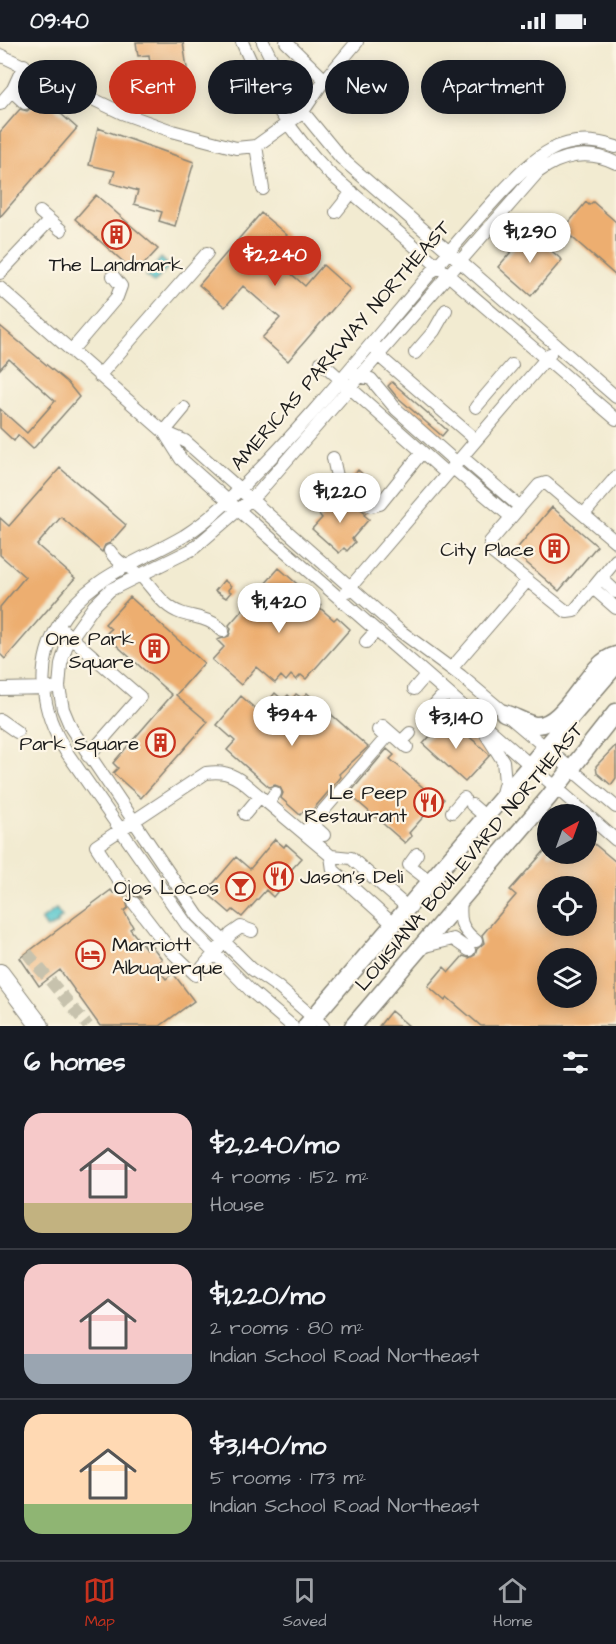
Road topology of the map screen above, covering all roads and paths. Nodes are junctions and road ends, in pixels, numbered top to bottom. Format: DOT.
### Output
graph roads {
  1 [pos="242,42"];
  2 [pos="263,42"];
  3 [pos="286,42"];
  4 [pos="357,42"];
  5 [pos="0,55"];
  6 [pos="272,60"];
  7 [pos="342,60"];
  8 [pos="18,62"];
  9 [pos="18,78"];
  10 [pos="325,80"];
  11 [pos="12,91"];
  12 [pos="18,97"];
  13 [pos="313,97"];
  14 [pos="97,101"];
  15 [pos="0,104"];
  16 [pos="301,114"];
  17 [pos="303,114"];
  18 [pos="287,124"];
  19 [pos="256,146"];
  20 [pos="616,147"];
  21 [pos="616,163"];
  22 [pos="263,189"];
  23 [pos="352,192"];
  24 [pos="336,212"];
  25 [pos="61,230"];
  26 [pos="449,252"];
  27 [pos="207,253"];
  28 [pos="460,261"];
  29 [pos="437,266"];
  30 [pos="0,273"];
  31 [pos="113,276"];
  32 [pos="448,276"];
  33 [pos="0,288"];
  34 [pos="446,310"];
  35 [pos="380,333"];
  36 [pos="557,346"];
  37 [pos="71,351"];
  38 [pos="415,353"];
  39 [pos="379,356"];
  40 [pos="546,359"];
  41 [pos="321,362"];
  42 [pos="512,365"];
  43 [pos="99,376"];
  44 [pos="362,376"];
  45 [pos="342,377"];
  46 [pos="496,384"];
  47 [pos="351,389"];
  48 [pos="616,397"];
  49 [pos="512,399"];
  50 [pos="476,407"];
  51 [pos="184,408"];
  52 [pos="616,419"];
  53 [pos="164,432"];
  54 [pos="477,440"];
  55 [pos="422,452"];
  56 [pos="333,458"];
  57 [pos="455,465"];
  58 [pos="616,477"];
  59 [pos="240,488"];
  60 [pos="252,500"];
  61 [pos="228,501"];
  62 [pos="240,511"];
  63 [pos="515,512"];
  64 [pos="584,514"];
  65 [pos="616,542"];
  66 [pos="110,551"];
  67 [pos="616,560"];
  68 [pos="124,565"];
  69 [pos="140,575"];
  70 [pos="527,581"];
  71 [pos="597,583"];
  72 [pos="350,587"];
  73 [pos="616,592"];
  74 [pos="340,599"];
  75 [pos="616,608"];
  76 [pos="58,626"];
  77 [pos="223,631"];
  78 [pos="376,631"];
  79 [pos="71,638"];
  80 [pos="366,642"];
  81 [pos="616,655"];
  82 [pos="616,665"];
  83 [pos="451,669"];
  84 [pos="426,675"];
  85 [pos="59,687"];
  86 [pos="0,688"];
  87 [pos="43,688"];
  88 [pos="414,689"];
  89 [pos="448,694"];
  90 [pos="435,704"];
  91 [pos="616,712"];
  92 [pos="504,713"];
  93 [pos="2,725"];
  94 [pos="16,732"];
  95 [pos="406,741"];
  96 [pos="547,749"];
  97 [pos="88,756"];
  98 [pos="531,768"];
  99 [pos="571,768"];
  100 [pos="556,788"];
  101 [pos="268,797"];
  102 [pos="501,801"];
  103 [pos="616,807"];
  104 [pos="452,812"];
  105 [pos="245,814"];
  106 [pos="487,818"];
  107 [pos="133,820"];
  108 [pos="119,829"];
  109 [pos="308,829"];
  110 [pos="324,835"];
  111 [pos="616,840"];
  112 [pos="417,854"];
  113 [pos="331,856"];
  114 [pos="431,882"];
  115 [pos="122,886"];
  116 [pos="461,900"];
  117 [pos="134,903"];
  118 [pos="408,908"];
  119 [pos="394,924"];
  120 [pos="252,931"];
  121 [pos="223,943"];
  122 [pos="420,948"];
  123 [pos="214,954"];
  124 [pos="0,973"];
  125 [pos="314,1023"];
  126 [pos="40,1026"];
  127 [pos="292,1026"];
  128 [pos="353,1026"];
  1 -- 18 [label="street"];
  2 -- 6 [label="street"];
  3 -- 10 [label="street"];
  4 -- 7 [label="street"];
  5 -- 8 [label="street"];
  9 -- 11 [label="street"];
  10 -- 13 [label="street"];
  11 -- 12 [label="street"];
  11 -- 15 [label="street"];
  14 -- 19 [label="street"];
  16 -- 18 [label="street"];
  17 -- 26 [label="street"];
  18 -- 19 [label="street"];
  18 -- 23 [label="street"];
  19 -- 22 [label="street"];
  20 -- 26 [label="street, AMERICAS PARKWAY NORTHEAST"];
  21 -- 28 [label="street, AMERICAS PARKWAY NORTHEAST"];
  23 -- 24 [label="street"];
  23 -- 29 [label="street"];
  25 -- 30 [label="street"];
  26 -- 28 [label="street"];
  26 -- 29 [label="street, AMERICAS PARKWAY NORTHEAST"];
  27 -- 43 [label="street"];
  28 -- 32 [label="street, AMERICAS PARKWAY NORTHEAST"];
  28 -- 36 [label="street"];
  29 -- 32 [label="street"];
  29 -- 35 [label="street, AMERICAS PARKWAY NORTHEAST"];
  31 -- 37 [label="street"];
  32 -- 39 [label="street, AMERICAS PARKWAY NORTHEAST"];
  32 -- 40 [label="street"];
  33 -- 37 [label="street"];
  34 -- 38 [label="street"];
  35 -- 39 [label="street"];
  35 -- 45 [label="street, AMERICAS PARKWAY NORTHEAST"];
  36 -- 40 [label="street"];
  36 -- 48 [label="street"];
  37 -- 43 [label="street"];
  39 -- 44 [label="street, AMERICAS PARKWAY NORTHEAST"];
  39 -- 54 [label="street"];
  40 -- 49 [label="street"];
  40 -- 52 [label="street"];
  41 -- 45 [label="street"];
  42 -- 46 [label="street"];
  43 -- 53 [label="street"];
  44 -- 45 [label="street"];
  44 -- 47 [label="street, AMERICAS PARKWAY NORTHEAST"];
  44 -- 57 [label="street"];
  45 -- 47 [label="street"];
  45 -- 59 [label="street, AMERICAS PARKWAY NORTHEAST"];
  46 -- 49 [label="street"];
  46 -- 50 [label="street"];
  47 -- 55 [label="street"];
  47 -- 60 [label="street, AMERICAS PARKWAY NORTHEAST"];
  49 -- 54 [label="street"];
  51 -- 53 [label="street"];
  53 -- 59 [label="street"];
  53 -- 61 [label="street"];
  54 -- 57 [label="street"];
  55 -- 56 [label="street"];
  55 -- 57 [label="street"];
  57 -- 63 [label="street"];
  57 -- 72 [label="street"];
  58 -- 64 [label="street"];
  59 -- 60 [label="street"];
  59 -- 61 [label="street, AMERICAS PARKWAY NORTHEAST"];
  60 -- 62 [label="street, AMERICAS PARKWAY NORTHEAST"];
  60 -- 72 [label="street"];
  61 -- 62 [label="street"];
  61 -- 68 [label="street, AMERICAS PARKWAY NORTHEAST"];
  62 -- 69 [label="street, AMERICAS PARKWAY NORTHEAST"];
  62 -- 74 [label="street"];
  63 -- 64 [label="street"];
  63 -- 70 [label="street"];
  64 -- 65 [label="street"];
  66 -- 68 [label="street"];
  67 -- 71 [label="street"];
  68 -- 69 [label="street"];
  68 -- 76 [label="street, AMERICAS PARKWAY NORTHEAST"];
  69 -- 77 [label="street"];
  69 -- 79 [label="street, AMERICAS PARKWAY NORTHEAST"];
  70 -- 71 [label="street"];
  70 -- 83 [label="street"];
  71 -- 73 [label="street"];
  71 -- 75 [label="street"];
  72 -- 74 [label="street"];
  72 -- 83 [label="street"];
  74 -- 78 [label="street"];
  76 -- 79 [label="street"];
  76 -- 87 [label="street, AMERICAS PARKWAY NORTHEAST"];
  78 -- 80 [label="street"];
  78 -- 84 [label="street"];
  79 -- 85 [label="street, AMERICAS PARKWAY NORTHEAST"];
  79 -- 97 [label="street"];
  81 -- 92 [label="main road"];
  82 -- 96 [label="main road, LOUISIANA BOULEVARD NORTHEAST"];
  83 -- 92 [label="street"];
  84 -- 88 [label="street"];
  84 -- 89 [label="street"];
  85 -- 87 [label="street"];
  85 -- 97 [label="street, AMERICAS PARKWAY NORTHEAST"];
  86 -- 87 [label="street"];
  87 -- 108 [label="street, AMERICAS PARKWAY NORTHEAST"];
  89 -- 90 [label="street"];
  89 -- 98 [label="street"];
  89 -- 102 [label="street"];
  91 -- 99 [label="main road, LOUISIANA BOULEVARD NORTHEAST"];
  92 -- 96 [label="street"];
  93 -- 94 [label="street"];
  95 -- 109 [label="street"];
  96 -- 98 [label="main road, LOUISIANA BOULEVARD NORTHEAST"];
  96 -- 99 [label="street"];
  97 -- 107 [label="street, AMERICAS PARKWAY NORTHEAST"];
  98 -- 100 [label="street"];
  98 -- 102 [label="main road, LOUISIANA BOULEVARD NORTHEAST"];
  99 -- 100 [label="main road, LOUISIANA BOULEVARD NORTHEAST"];
  99 -- 103 [label="street"];
  100 -- 111 [label="street"];
  100 -- 116 [label="main road, LOUISIANA BOULEVARD NORTHEAST"];
  101 -- 105 [label="street"];
  101 -- 107 [label="street"];
  101 -- 109 [label="street"];
  102 -- 106 [label="main road, LOUISIANA BOULEVARD NORTHEAST"];
  104 -- 106 [label="street"];
  106 -- 114 [label="main road, LOUISIANA BOULEVARD NORTHEAST"];
  107 -- 108 [label="street"];
  107 -- 121 [label="street, AMERICAS PARKWAY NORTHEAST"];
  108 -- 115 [label="street"];
  108 -- 123 [label="street, AMERICAS PARKWAY NORTHEAST"];
  109 -- 110 [label="street"];
  109 -- 113 [label="street"];
  112 -- 114 [label="street"];
  113 -- 118 [label="street"];
  113 -- 119 [label="street"];
  114 -- 118 [label="main road, LOUISIANA BOULEVARD NORTHEAST"];
  116 -- 122 [label="main road, LOUISIANA BOULEVARD NORTHEAST"];
  116 -- 122 [label="street"];
  117 -- 123 [label="street"];
  118 -- 119 [label="main road, LOUISIANA BOULEVARD NORTHEAST"];
  119 -- 125 [label="main road, LOUISIANA BOULEVARD NORTHEAST"];
  120 -- 121 [label="street"];
  121 -- 123 [label="street"];
  121 -- 125 [label="street, AMERICAS PARKWAY NORTHEAST"];
  122 -- 128 [label="main road, LOUISIANA BOULEVARD NORTHEAST"];
  123 -- 127 [label="street, AMERICAS PARKWAY NORTHEAST"];
  124 -- 126 [label="highway"];
}
